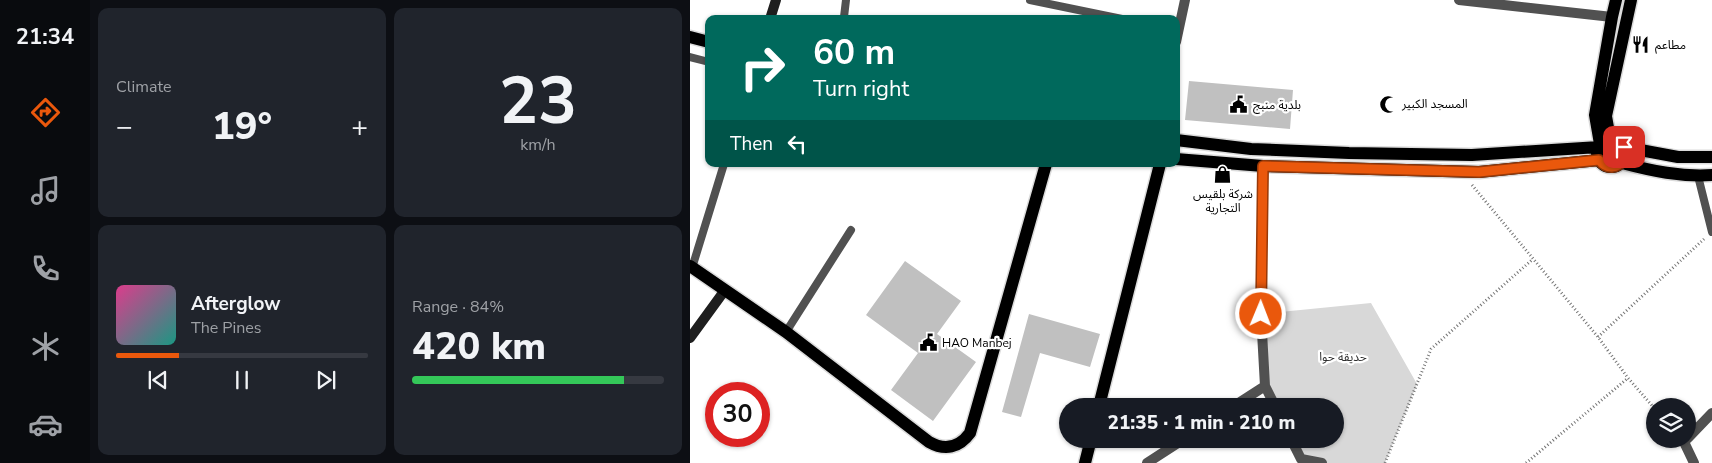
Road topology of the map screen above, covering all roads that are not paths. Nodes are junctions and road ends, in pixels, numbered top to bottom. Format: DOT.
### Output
graph roads {
  1 [pos="776,0"];
  2 [pos="846,0"];
  3 [pos="1030,0"];
  4 [pos="1184,0"];
  5 [pos="1459,0"];
  6 [pos="1616,0"];
  7 [pos="1631,0"];
  8 [pos="771,15"];
  9 [pos="844,15"];
  10 [pos="1103,15"];
  11 [pos="1180,17"];
  12 [pos="1612,17"];
  13 [pos="690,38"];
  14 [pos="705,41"];
  15 [pos="690,57"];
  16 [pos="705,61"];
  17 [pos="1180,140"];
  18 [pos="1603,143"];
  19 [pos="1624,147"];
  20 [pos="1712,157"];
  21 [pos="1180,159"];
  22 [pos="1599,160"];
  23 [pos="1622,163"];
  24 [pos="1263,166"];
  25 [pos="723,167"];
  26 [pos="1045,167"];
  27 [pos="1159,167"];
  28 [pos="1712,175"];
  29 [pos="1698,176"];
  30 [pos="851,230"];
  31 [pos="1712,232"];
  32 [pos="691,268"];
  33 [pos="725,290"];
  34 [pos="786,332"];
  35 [pos="690,338"];
  36 [pos="1265,386"];
  37 [pos="1101,398"];
  38 [pos="1246,398"];
  39 [pos="1271,398"];
  40 [pos="1712,412"];
  41 [pos="1696,429"];
  42 [pos="1089,448"];
  43 [pos="1170,448"];
  44 [pos="1294,448"];
  45 [pos="1687,448"];
  46 [pos="1299,461"];
  47 [pos="1085,463"];
  48 [pos="1147,463"];
  49 [pos="1322,463"];
  50 [pos="1694,463"];
  1 -- 8 [label="street"];
  2 -- 9 [label="lane"];
  3 -- 10 [label="lane"];
  4 -- 11 [label="street"];
  5 -- 12 [label="street"];
  6 -- 12 [label="main road"];
  7 -- 18 [label="main road"];
  12 -- 18 [label="main road"];
  13 -- 14 [label="main road"];
  15 -- 16 [label="lane"];
  17 -- 18 [label="main road"];
  18 -- 19 [label="main road"];
  18 -- 22 [label="main road"];
  19 -- 20 [label="main road"];
  19 -- 23 [label="main road"];
  21 -- 24 [label="main road"];
  22 -- 23 [label="main road"];
  22 -- 24 [label="main road"];
  23 -- 29 [label="main road"];
  24 -- 36 [label="street"];
  25 -- 32 [label="lane"];
  26 -- 34 [label="main road"];
  27 -- 37 [label="main road"];
  28 -- 29 [label="main road"];
  29 -- 31 [label="lane"];
  30 -- 34 [label="lane"];
  32 -- 33 [label="main road"];
  33 -- 34 [label="main road"];
  33 -- 35 [label="street"];
  36 -- 38 [label="street"];
  36 -- 39 [label="street"];
  40 -- 41 [label="street"];
  42 -- 47 [label="main road"];
  43 -- 48 [label="street"];
  44 -- 46 [label="street"];
  45 -- 50 [label="street"];
  46 -- 49 [label="street"];
}
